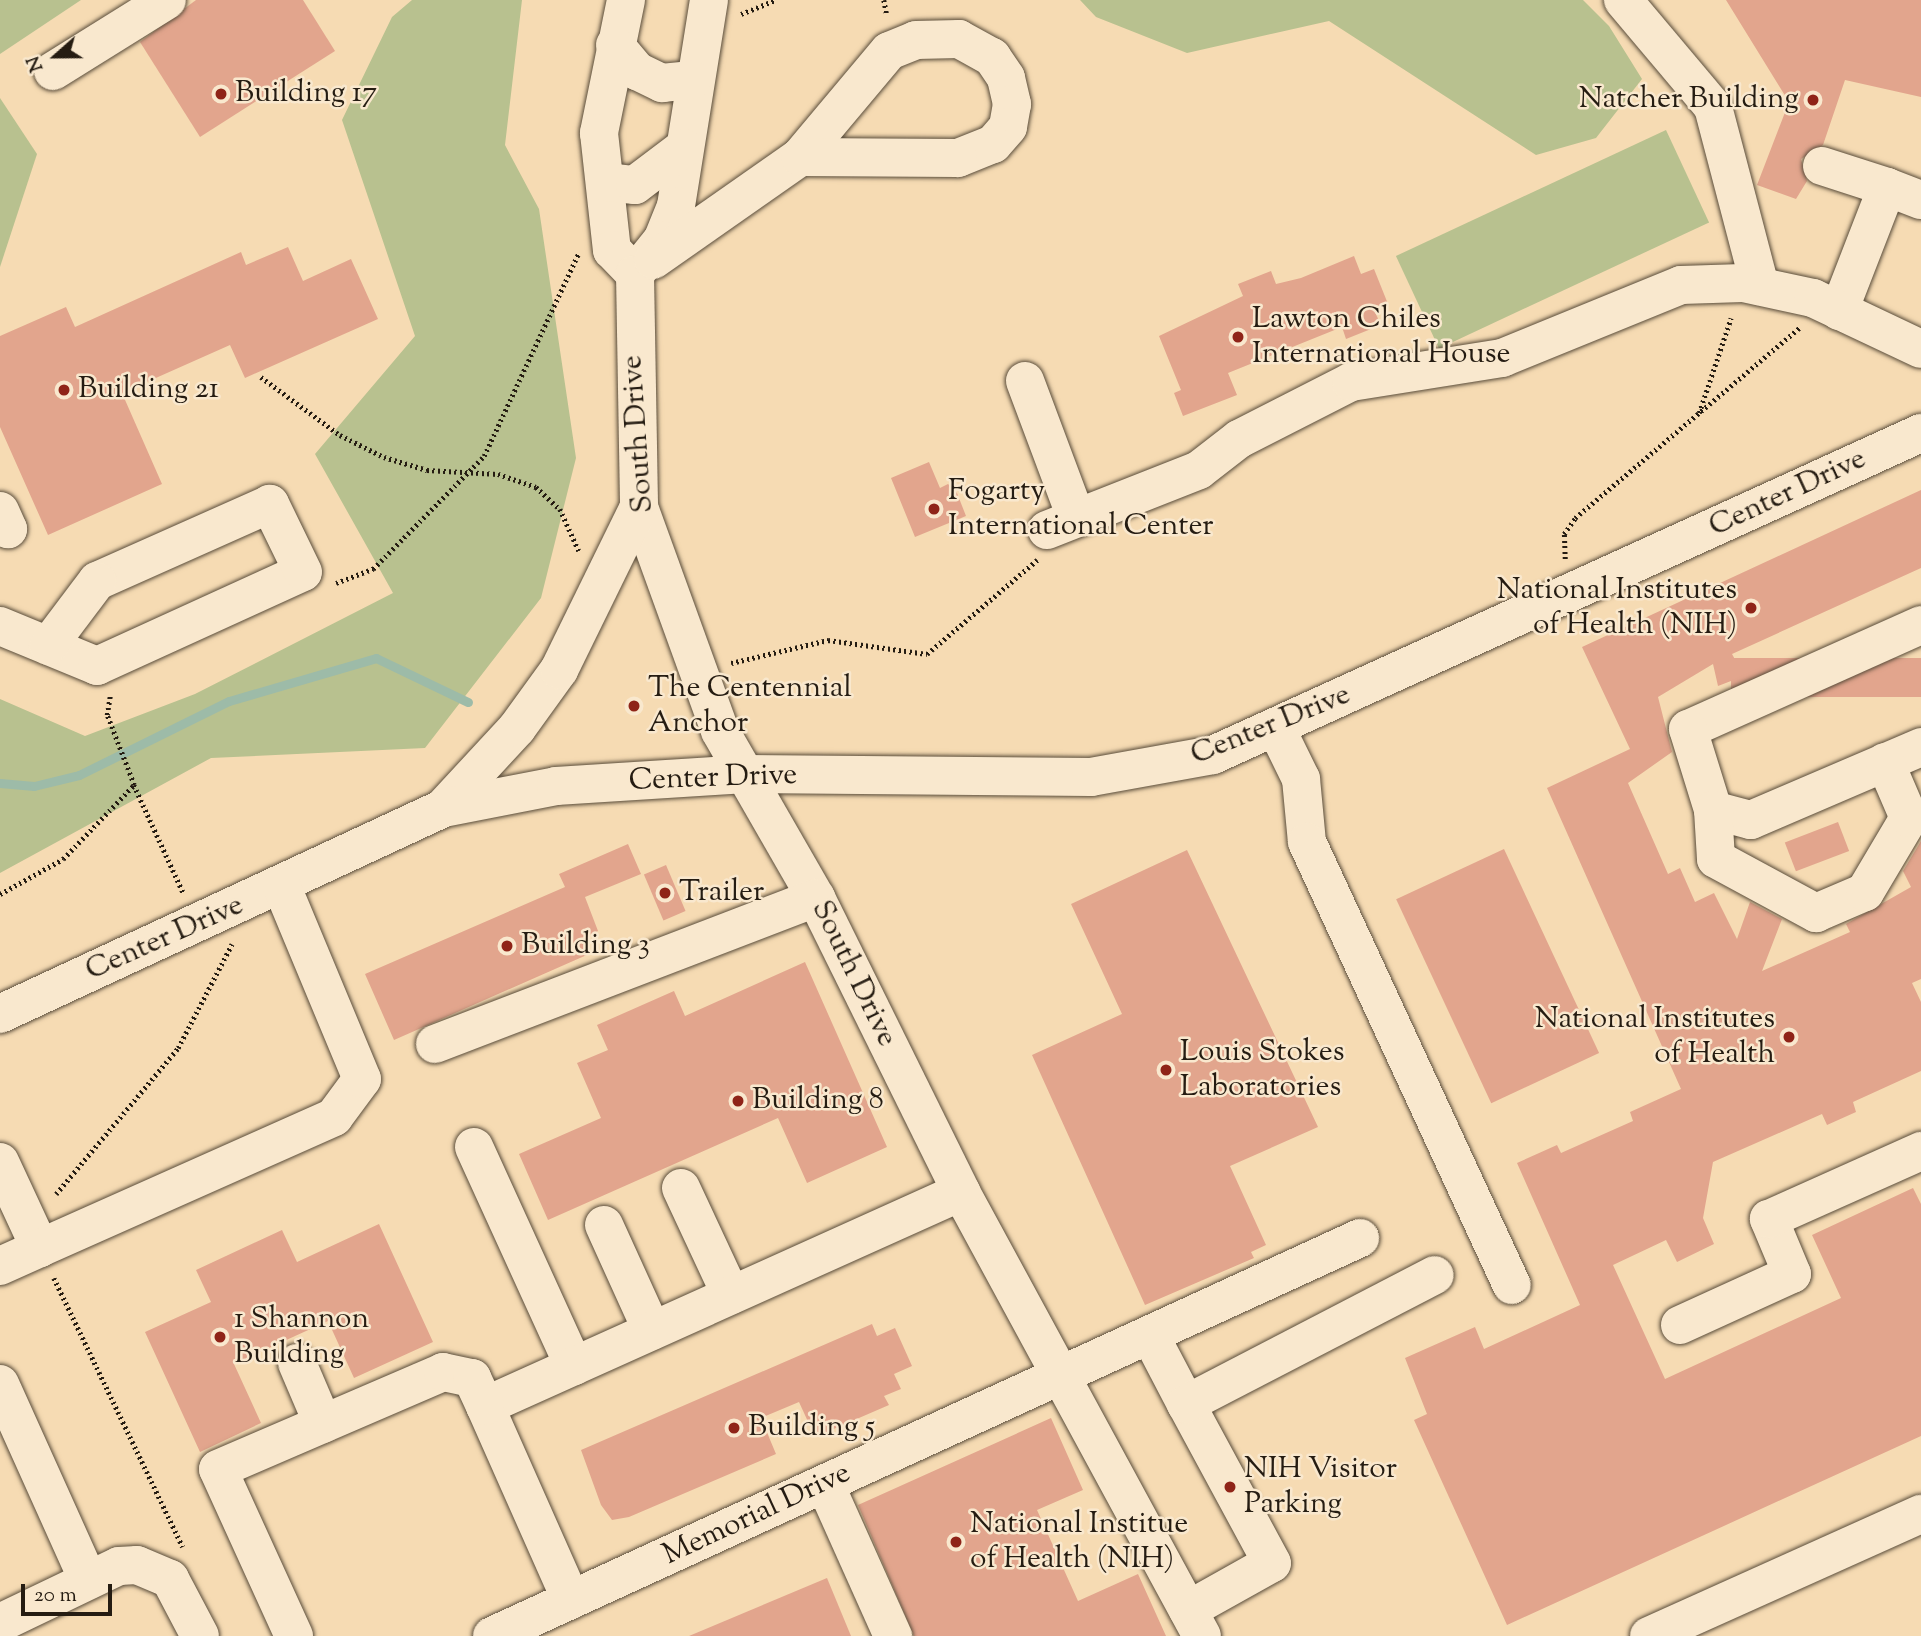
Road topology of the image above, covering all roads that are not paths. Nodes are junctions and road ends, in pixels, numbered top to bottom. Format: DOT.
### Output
graph roads {
  1 [pos="167,0"];
  2 [pos="626,0"];
  3 [pos="1623,0"];
  4 [pos="721,9"];
  5 [pos="615,45"];
  6 [pos="53,71"];
  7 [pos="692,80"];
  8 [pos="684,148"];
  9 [pos="800,157"];
  10 [pos="1822,166"];
  11 [pos="606,182"];
  12 [pos="1904,194"];
  13 [pos="635,274"];
  14 [pos="1752,284"];
  15 [pos="1826,305"];
  16 [pos="1921,349"];
  17 [pos="1025,382"];
  18 [pos="1921,433"];
  19 [pos="639,507"];
  20 [pos="0,511"];
  21 [pos="0,526"];
  22 [pos="1921,625"];
  23 [pos="0,626"];
  24 [pos="48,646"];
  25 [pos="1277,730"];
  26 [pos="1921,747"];
  27 [pos="1885,762"];
  28 [pos="746,774"];
  29 [pos="443,808"];
  30 [pos="1713,810"];
  31 [pos="282,887"];
  32 [pos="816,898"];
  33 [pos="0,1014"];
  34 [pos="435,1044"];
  35 [pos="474,1147"];
  36 [pos="1921,1151"];
  37 [pos="0,1162"];
  38 [pos="681,1188"];
  39 [pos="961,1192"];
  40 [pos="604,1225"];
  41 [pos="1360,1238"];
  42 [pos="40,1248"];
  43 [pos="0,1266"];
  44 [pos="1435,1275"];
  45 [pos="1512,1285"];
  46 [pos="731,1295"];
  47 [pos="1680,1325"];
  48 [pos="652,1331"];
  49 [pos="1151,1336"];
  50 [pos="297,1363"];
  51 [pos="574,1366"];
  52 [pos="1059,1376"];
  53 [pos="0,1384"];
  54 [pos="1186,1404"];
  55 [pos="485,1406"];
  56 [pos="323,1424"];
  57 [pos="825,1484"];
  58 [pos="1921,1514"];
  59 [pos="88,1580"];
  60 [pos="571,1600"];
  61 [pos="0,1623"];
  62 [pos="1195,1623"];
  63 [pos="200,1636"];
  64 [pos="294,1636"];
  65 [pos="492,1636"];
  66 [pos="893,1636"];
  67 [pos="1649,1636"];
  1 -- 6 [label="street"];
  2 -- 5 [label="street"];
  3 -- 14 [label="street"];
  4 -- 7 [label="street"];
  5 -- 7 [label="street"];
  5 -- 11 [label="street"];
  7 -- 8 [label="street"];
  8 -- 11 [label="street"];
  8 -- 13 [label="street"];
  9 -- 9 [label="street"];
  9 -- 13 [label="street"];
  10 -- 12 [label="street"];
  11 -- 13 [label="street"];
  12 -- 15 [label="street"];
  13 -- 19 [label="street, South Drive"];
  14 -- 15 [label="street"];
  14 -- 17 [label="street"];
  15 -- 16 [label="street"];
  18 -- 25 [label="street, Center Drive"];
  19 -- 28 [label="street, South Drive"];
  19 -- 29 [label="street, Center Drive"];
  20 -- 21 [label="street"];
  22 -- 30 [label="street"];
  23 -- 24 [label="street"];
  24 -- 24 [label="street"];
  25 -- 28 [label="street, Center Drive"];
  25 -- 45 [label="street"];
  26 -- 27 [label="street"];
  27 -- 30 [label="street"];
  27 -- 30 [label="street"];
  28 -- 29 [label="street, Center Drive"];
  28 -- 32 [label="street, South Drive"];
  29 -- 31 [label="street, Center Drive"];
  31 -- 33 [label="street, Center Drive"];
  31 -- 42 [label="street"];
  32 -- 34 [label="street"];
  32 -- 39 [label="street, South Drive"];
  35 -- 51 [label="street"];
  36 -- 47 [label="street"];
  37 -- 42 [label="street"];
  38 -- 46 [label="street"];
  39 -- 46 [label="street"];
  39 -- 52 [label="street, South Drive"];
  40 -- 48 [label="street"];
  41 -- 49 [label="street, Memorial Drive"];
  42 -- 43 [label="street"];
  44 -- 54 [label="street"];
  46 -- 48 [label="street"];
  48 -- 51 [label="street"];
  49 -- 52 [label="street, Memorial Drive"];
  49 -- 54 [label="street"];
  50 -- 56 [label="street"];
  51 -- 55 [label="street"];
  52 -- 57 [label="street, Memorial Drive"];
  52 -- 62 [label="street, South Drive"];
  53 -- 59 [label="street"];
  54 -- 62 [label="street"];
  55 -- 56 [label="street"];
  55 -- 60 [label="street"];
  56 -- 64 [label="street"];
  57 -- 60 [label="street, Memorial Drive"];
  57 -- 66 [label="street"];
  58 -- 67 [label="street"];
  59 -- 61 [label="street"];
  59 -- 63 [label="street"];
  60 -- 65 [label="street, Memorial Drive"];
}
